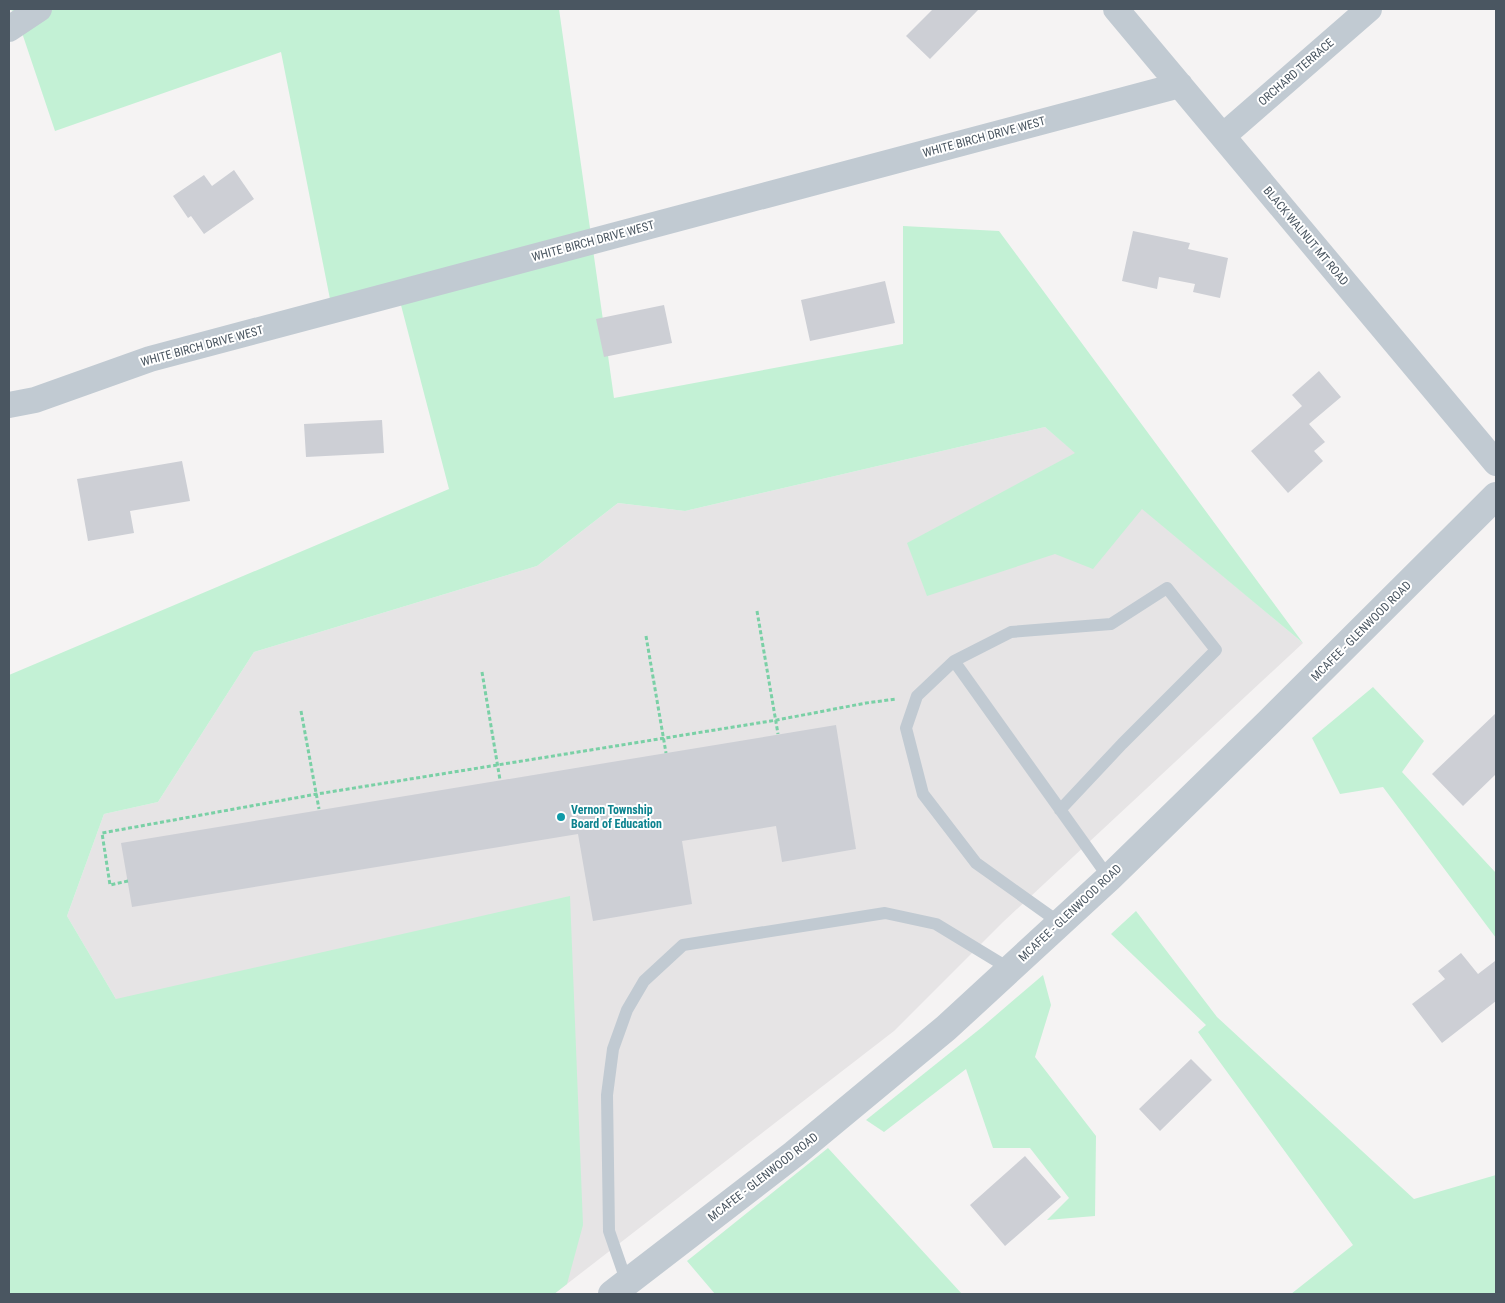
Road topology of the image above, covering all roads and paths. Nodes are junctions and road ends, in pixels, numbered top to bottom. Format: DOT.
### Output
graph roads {
  1 [pos="38,9"];
  2 [pos="1116,9"];
  3 [pos="1369,9"];
  4 [pos="9,29"];
  5 [pos="1180,85"];
  6 [pos="1222,136"];
  7 [pos="9,405"];
  8 [pos="1496,463"];
  9 [pos="1496,496"];
  10 [pos="757,612"];
  11 [pos="646,636"];
  12 [pos="954,661"];
  13 [pos="482,672"];
  14 [pos="917,696"];
  15 [pos="301,711"];
  16 [pos="777,720"];
  17 [pos="778,734"];
  18 [pos="663,738"];
  19 [pos="666,753"];
  20 [pos="498,764"];
  21 [pos="500,780"];
  22 [pos="317,794"];
  23 [pos="320,809"];
  24 [pos="1060,810"];
  25 [pos="1109,878"];
  26 [pos="128,881"];
  27 [pos="1060,924"];
  28 [pos="1010,969"];
  29 [pos="619,1288"];
  1 -- 4 [label="street"];
  2 -- 5 [label="street, BLACK WALNUT MT ROAD"];
  3 -- 6 [label="street, ORCHARD TERRACE"];
  5 -- 6 [label="street, BLACK WALNUT MT ROAD"];
  5 -- 7 [label="street, WHITE BIRCH DRIVE WEST"];
  6 -- 8 [label="street, BLACK WALNUT MT ROAD"];
  9 -- 25 [label="street, MCAFEE - GLENWOOD ROAD"];
  10 -- 16 [label="path"];
  11 -- 18 [label="path"];
  12 -- 14 [label="lane"];
  12 -- 24 [label="lane"];
  12 -- 24 [label="lane"];
  13 -- 20 [label="path"];
  14 -- 16 [label="path"];
  14 -- 27 [label="lane"];
  15 -- 22 [label="path"];
  16 -- 17 [label="path"];
  16 -- 18 [label="path"];
  18 -- 19 [label="path"];
  18 -- 20 [label="path"];
  20 -- 21 [label="path"];
  20 -- 22 [label="path"];
  22 -- 23 [label="path"];
  22 -- 26 [label="path"];
  24 -- 25 [label="lane"];
  25 -- 27 [label="street, MCAFEE - GLENWOOD ROAD"];
  27 -- 28 [label="street, MCAFEE - GLENWOOD ROAD"];
  28 -- 29 [label="street, MCAFEE - GLENWOOD ROAD"];
  28 -- 29 [label="lane"];
}
